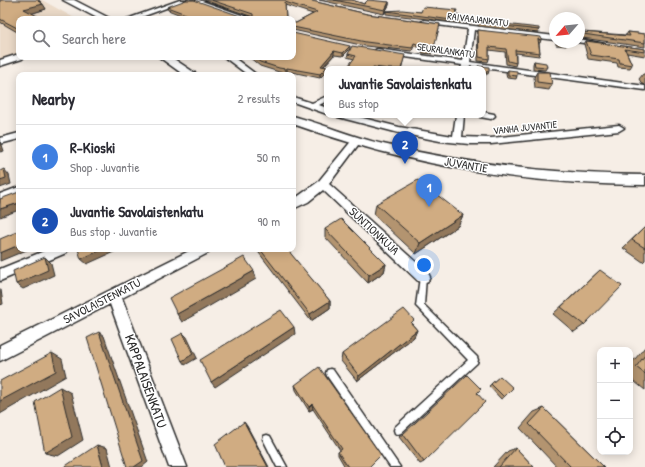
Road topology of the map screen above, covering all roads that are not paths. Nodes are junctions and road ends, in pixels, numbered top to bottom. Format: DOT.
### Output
graph roads {
  1 [pos="67,0"];
  2 [pos="184,0"];
  3 [pos="194,0"];
  4 [pos="144,14"];
  5 [pos="100,16"];
  6 [pos="138,16"];
  7 [pos="149,16"];
  8 [pos="241,16"];
  9 [pos="417,22"];
  10 [pos="471,28"];
  11 [pos="549,37"];
  12 [pos="585,42"];
  13 [pos="608,44"];
  14 [pos="371,50"];
  15 [pos="16,58"];
  16 [pos="169,60"];
  17 [pos="232,60"];
  18 [pos="0,63"];
  19 [pos="466,66"];
  20 [pos="486,68"];
  21 [pos="187,72"];
  22 [pos="249,72"];
  23 [pos="645,88"];
  24 [pos="296,100"];
  25 [pos="324,100"];
  26 [pos="312,106"];
  27 [pos="324,110"];
  28 [pos="353,118"];
  29 [pos="460,118"];
  30 [pos="296,121"];
  31 [pos="619,128"];
  32 [pos="16,137"];
  33 [pos="457,140"];
  34 [pos="0,141"];
  35 [pos="356,141"];
  36 [pos="645,180"];
  37 [pos="324,185"];
  38 [pos="16,192"];
  39 [pos="0,198"];
  40 [pos="296,204"];
  41 [pos="55,252"];
  42 [pos="198,252"];
  43 [pos="0,275"];
  44 [pos="423,277"];
  45 [pos="114,294"];
  46 [pos="0,353"];
  47 [pos="330,373"];
  48 [pos="398,430"];
  49 [pos="267,439"];
  50 [pos="178,467"];
  51 [pos="282,467"];
  52 [pos="395,467"];
  1 -- 5 [label="main road"];
  2 -- 4 [label="street"];
  3 -- 8 [label="street"];
  4 -- 6 [label="street"];
  4 -- 7 [label="street"];
  9 -- 10 [label="street, RAIVAAJANKATU"];
  10 -- 11 [label="street, RAIVAAJANKATU"];
  10 -- 19 [label="street"];
  12 -- 13 [label="street"];
  14 -- 19 [label="street, SEURALANKATU"];
  15 -- 18 [label="street"];
  16 -- 21 [label="main road"];
  17 -- 22 [label="street"];
  20 -- 23 [label="street, SEURALANKATU"];
  24 -- 26 [label="street"];
  25 -- 26 [label="street"];
  26 -- 27 [label="street"];
  28 -- 33 [label="street, VANHA JUVANTIE"];
  29 -- 33 [label="street"];
  30 -- 35 [label="main road, JUVANTIE"];
  31 -- 33 [label="street, VANHA JUVANTIE"];
  32 -- 34 [label="street"];
  35 -- 36 [label="main road, JUVANTIE"];
  35 -- 37 [label="street"];
  37 -- 40 [label="street"];
  37 -- 44 [label="street, SUNTIONKUJA"];
  38 -- 39 [label="street"];
  41 -- 43 [label="street"];
  42 -- 45 [label="street, SAVOLAISTENKATU"];
  44 -- 48 [label="lane"];
  45 -- 46 [label="street, SAVOLAISTENKATU"];
  45 -- 50 [label="street, KAPPALAISENKATU"];
  47 -- 52 [label="lane"];
  49 -- 51 [label="lane"];
}
